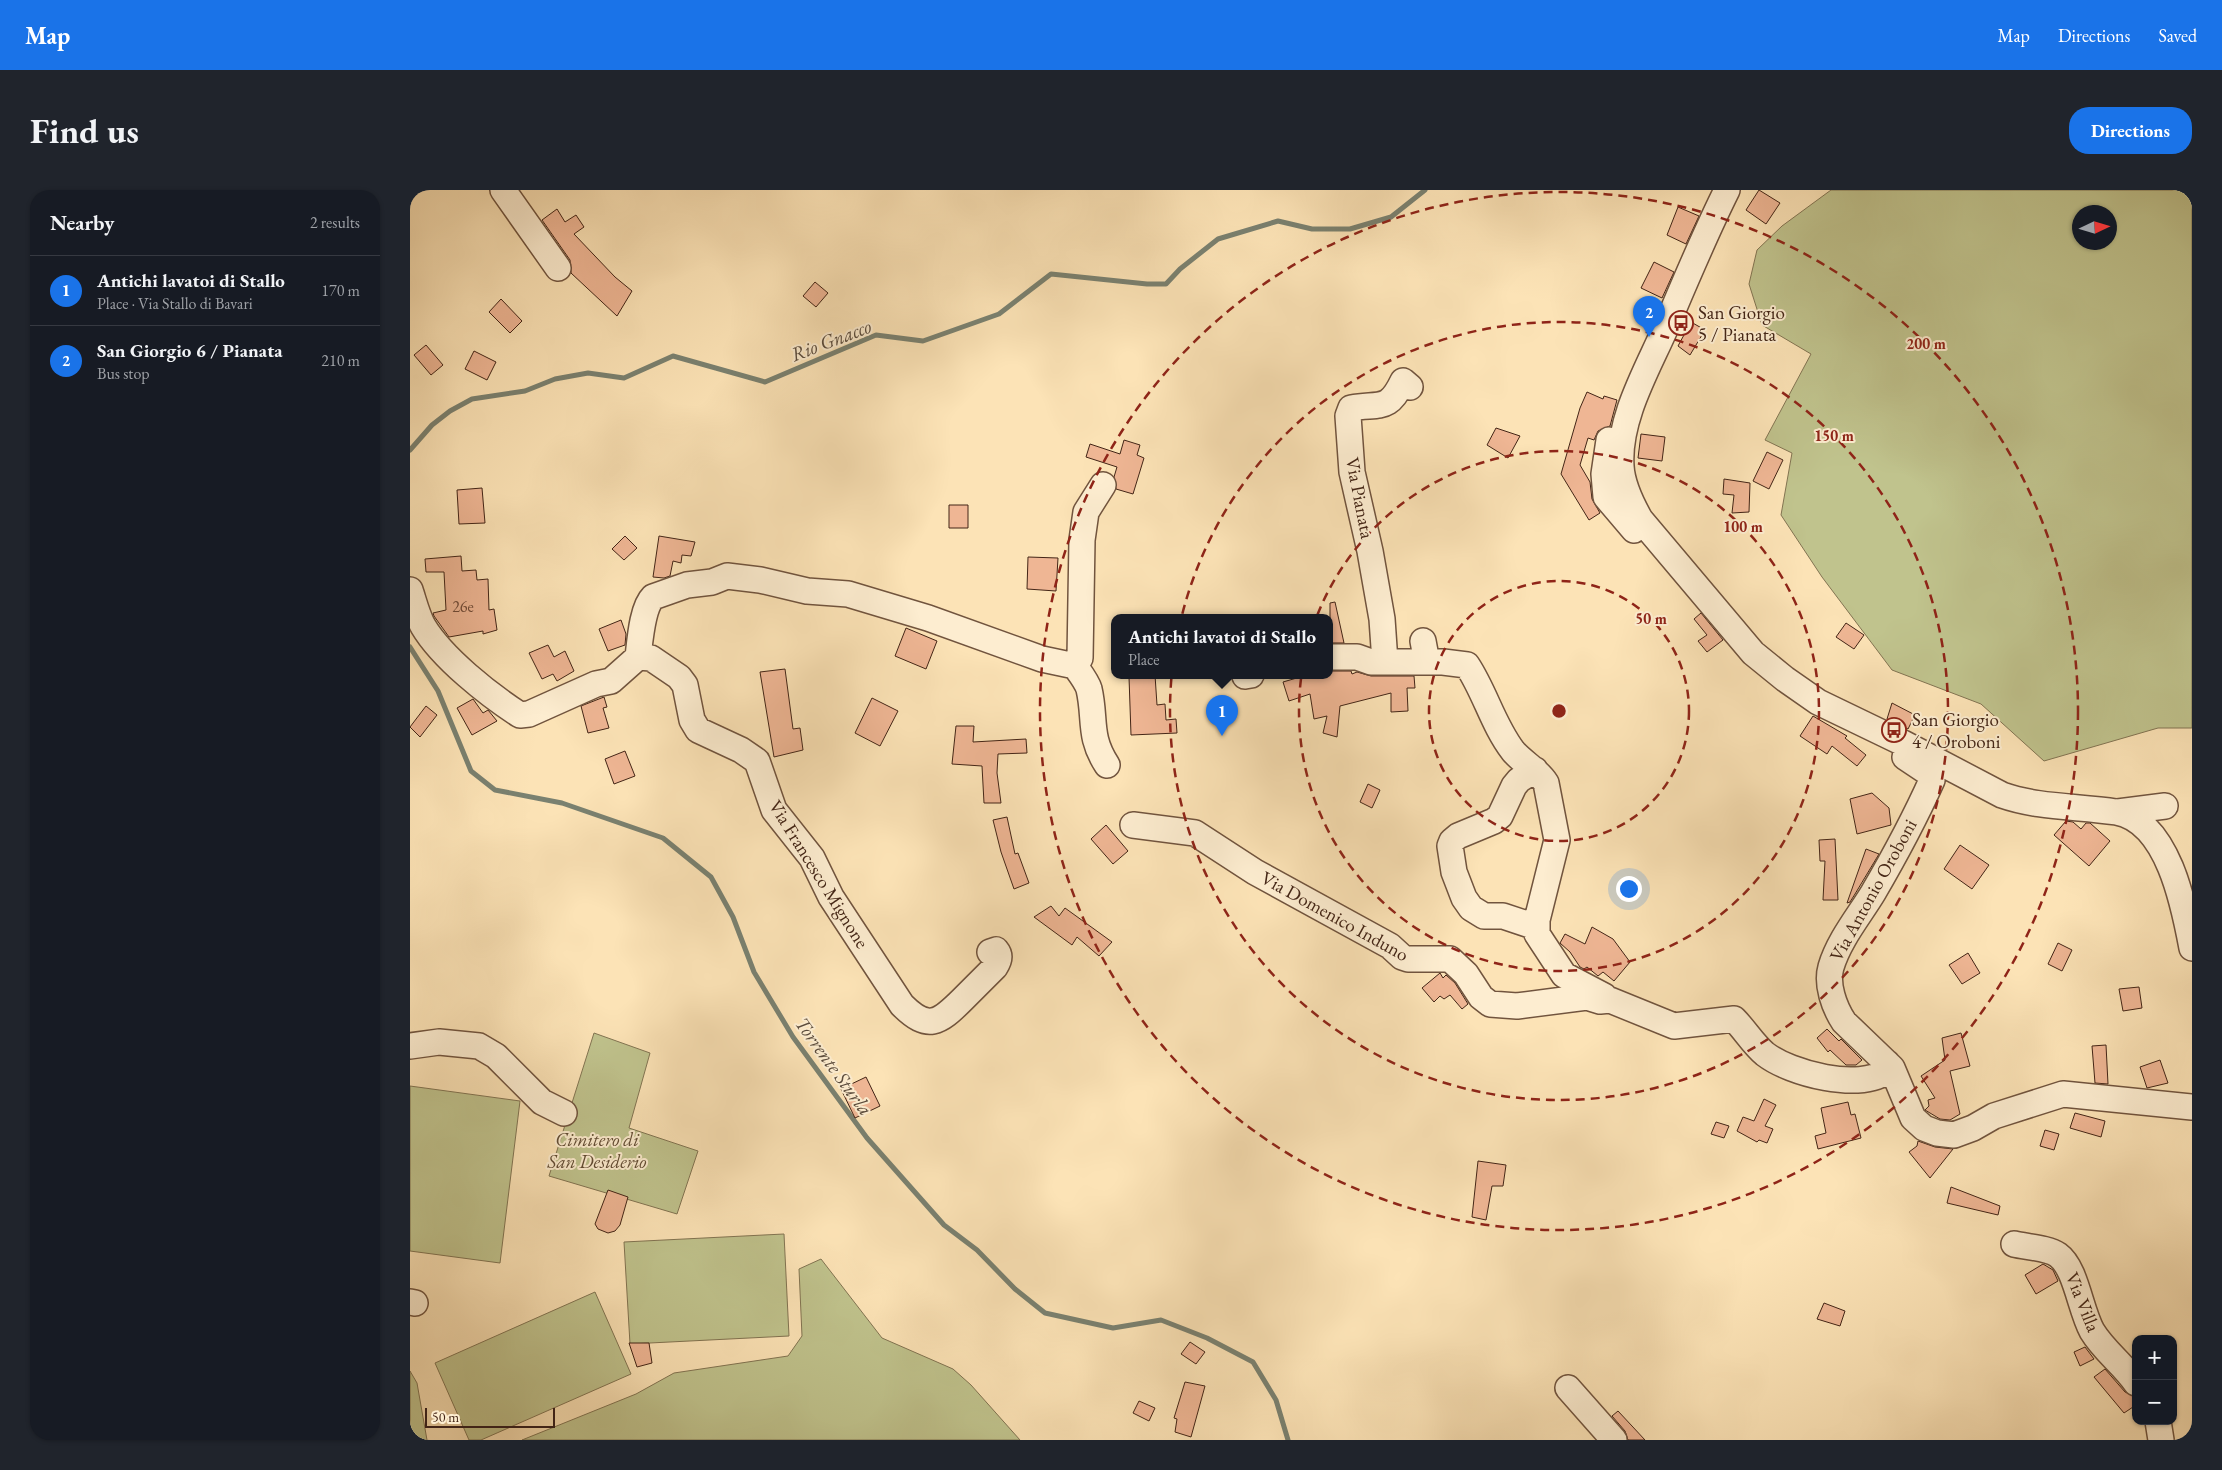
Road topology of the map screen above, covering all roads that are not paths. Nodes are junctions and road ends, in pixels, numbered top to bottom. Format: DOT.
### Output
graph roads {
  1 [pos="503,190"];
  2 [pos="1727,190"];
  3 [pos="558,268"];
  4 [pos="1664,330"];
  5 [pos="1410,387"];
  6 [pos="1103,485"];
  7 [pos="1698,588"];
  8 [pos="410,590"];
  9 [pos="638,657"];
  10 [pos="1333,657"];
  11 [pos="1385,662"];
  12 [pos="1075,666"];
  13 [pos="1903,743"];
  14 [pos="1107,764"];
  15 [pos="1535,770"];
  16 [pos="2165,806"];
  17 [pos="2118,812"];
  18 [pos="1133,825"];
  19 [pos="1536,927"];
  20 [pos="2192,948"];
  21 [pos="990,952"];
  22 [pos="1610,1000"];
  23 [pos="410,1046"];
  24 [pos="1888,1063"];
  25 [pos="2192,1107"];
  26 [pos="564,1113"];
  27 [pos="2014,1244"];
  28 [pos="2134,1380"];
  29 [pos="1568,1388"];
  30 [pos="2159,1425"];
  31 [pos="1614,1440"];
  32 [pos="2161,1440"];
  1 -- 3 [label="street"];
  2 -- 4 [label="street"];
  4 -- 7 [label="street"];
  4 -- 7 [label="street"];
  5 -- 11 [label="street, Via Pianata"];
  6 -- 12 [label="street"];
  7 -- 13 [label="street"];
  8 -- 9 [label="street"];
  9 -- 12 [label="street"];
  9 -- 21 [label="street, Via Francesco Mignone"];
  10 -- 11 [label="street"];
  11 -- 15 [label="street"];
  12 -- 14 [label="street"];
  13 -- 17 [label="street"];
  13 -- 24 [label="street, Via Antonio Oroboni"];
  15 -- 19 [label="street"];
  15 -- 19 [label="street"];
  16 -- 17 [label="street"];
  17 -- 20 [label="street"];
  18 -- 22 [label="street, Via Domenico Induno"];
  19 -- 22 [label="street"];
  22 -- 24 [label="street, Via Domenico Induno"];
  23 -- 26 [label="street"];
  24 -- 25 [label="street"];
  27 -- 28 [label="street, Via Villa"];
  29 -- 31 [label="street"];
  30 -- 32 [label="street"];
}
